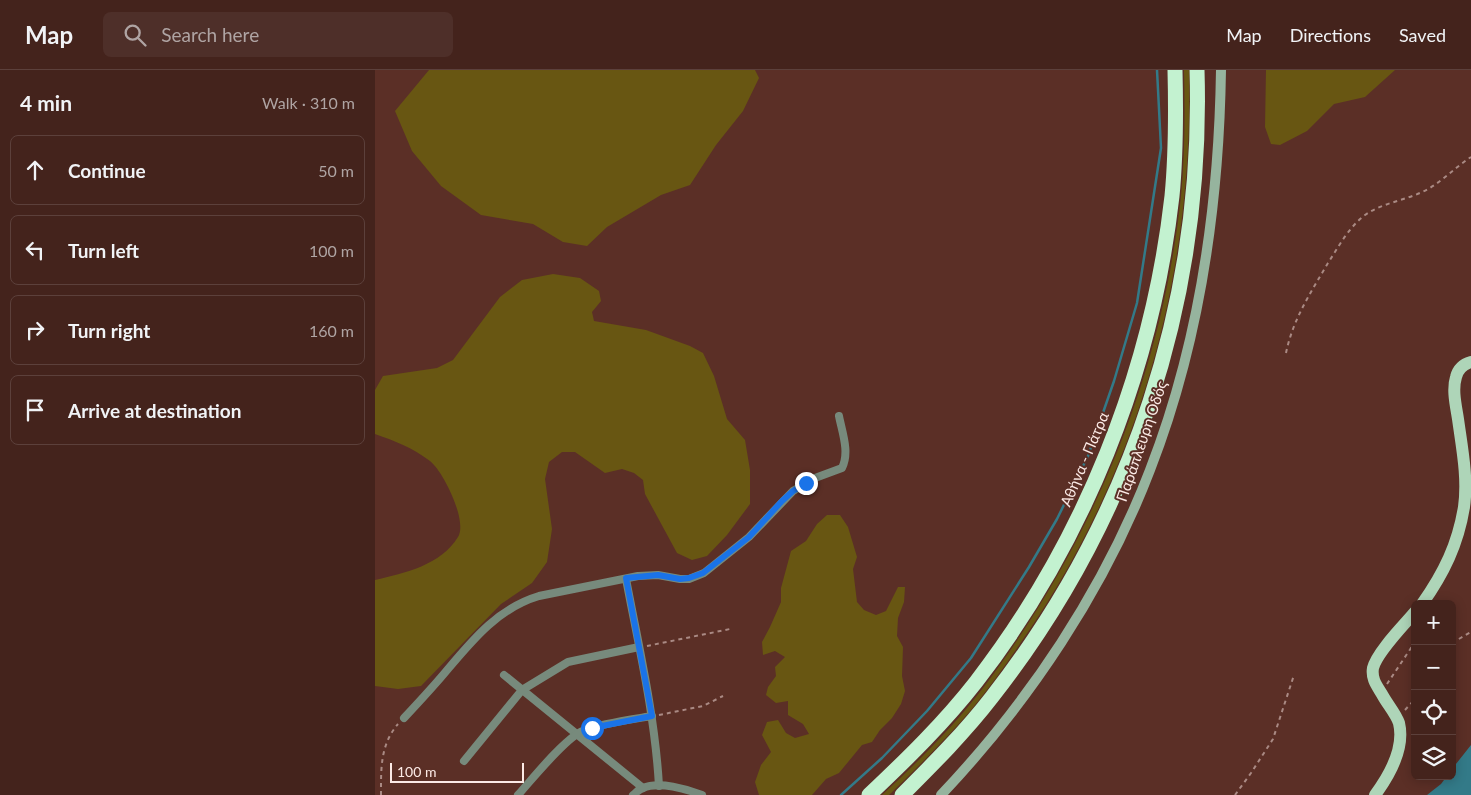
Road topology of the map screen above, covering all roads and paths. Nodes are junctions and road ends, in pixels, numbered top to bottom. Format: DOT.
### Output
graph roads {
  1 [pos="1175,70"];
  2 [pos="1197,70"];
  3 [pos="1221,70"];
  4 [pos="1471,157"];
  5 [pos="1287,353"];
  6 [pos="1471,362"];
  7 [pos="839,416"];
  8 [pos="626,578"];
  9 [pos="1425,600"];
  10 [pos="1411,617"];
  11 [pos="730,629"];
  12 [pos="1471,632"];
  13 [pos="1456,641"];
  14 [pos="1413,645"];
  15 [pos="639,647"];
  16 [pos="504,675"];
  17 [pos="1294,676"];
  18 [pos="522,690"];
  19 [pos="1381,693"];
  20 [pos="723,696"];
  21 [pos="1411,703"];
  22 [pos="652,716"];
  23 [pos="404,718"];
  24 [pos="1397,719"];
  25 [pos="578,734"];
  26 [pos="464,761"];
  27 [pos="659,786"];
  28 [pos="643,788"];
  29 [pos="381,795"];
  30 [pos="518,795"];
  31 [pos="633,795"];
  32 [pos="702,795"];
  33 [pos="869,795"];
  34 [pos="902,795"];
  35 [pos="941,795"];
  36 [pos="1235,795"];
  37 [pos="1375,795"];
  1 -- 33 [label="highway, Αθήνα - Πάτρα"];
  2 -- 34 [label="highway"];
  3 -- 35 [label="main road, Παράπλευρη Οδός"];
  4 -- 5 [label="path"];
  6 -- 9 [label="main road"];
  7 -- 8 [label="street"];
  8 -- 15 [label="street"];
  8 -- 23 [label="street"];
  10 -- 19 [label="main road"];
  11 -- 15 [label="path"];
  12 -- 13 [label="path"];
  14 -- 19 [label="path"];
  15 -- 18 [label="street"];
  15 -- 22 [label="street"];
  16 -- 18 [label="street"];
  17 -- 36 [label="path"];
  18 -- 25 [label="street"];
  18 -- 26 [label="street"];
  19 -- 24 [label="main road"];
  20 -- 22 [label="path"];
  21 -- 24 [label="path"];
  22 -- 25 [label="street"];
  22 -- 27 [label="street"];
  23 -- 29 [label="path"];
  24 -- 37 [label="main road"];
  25 -- 28 [label="street"];
  25 -- 30 [label="street"];
  27 -- 28 [label="street"];
  27 -- 32 [label="street"];
  28 -- 31 [label="street"];
}
